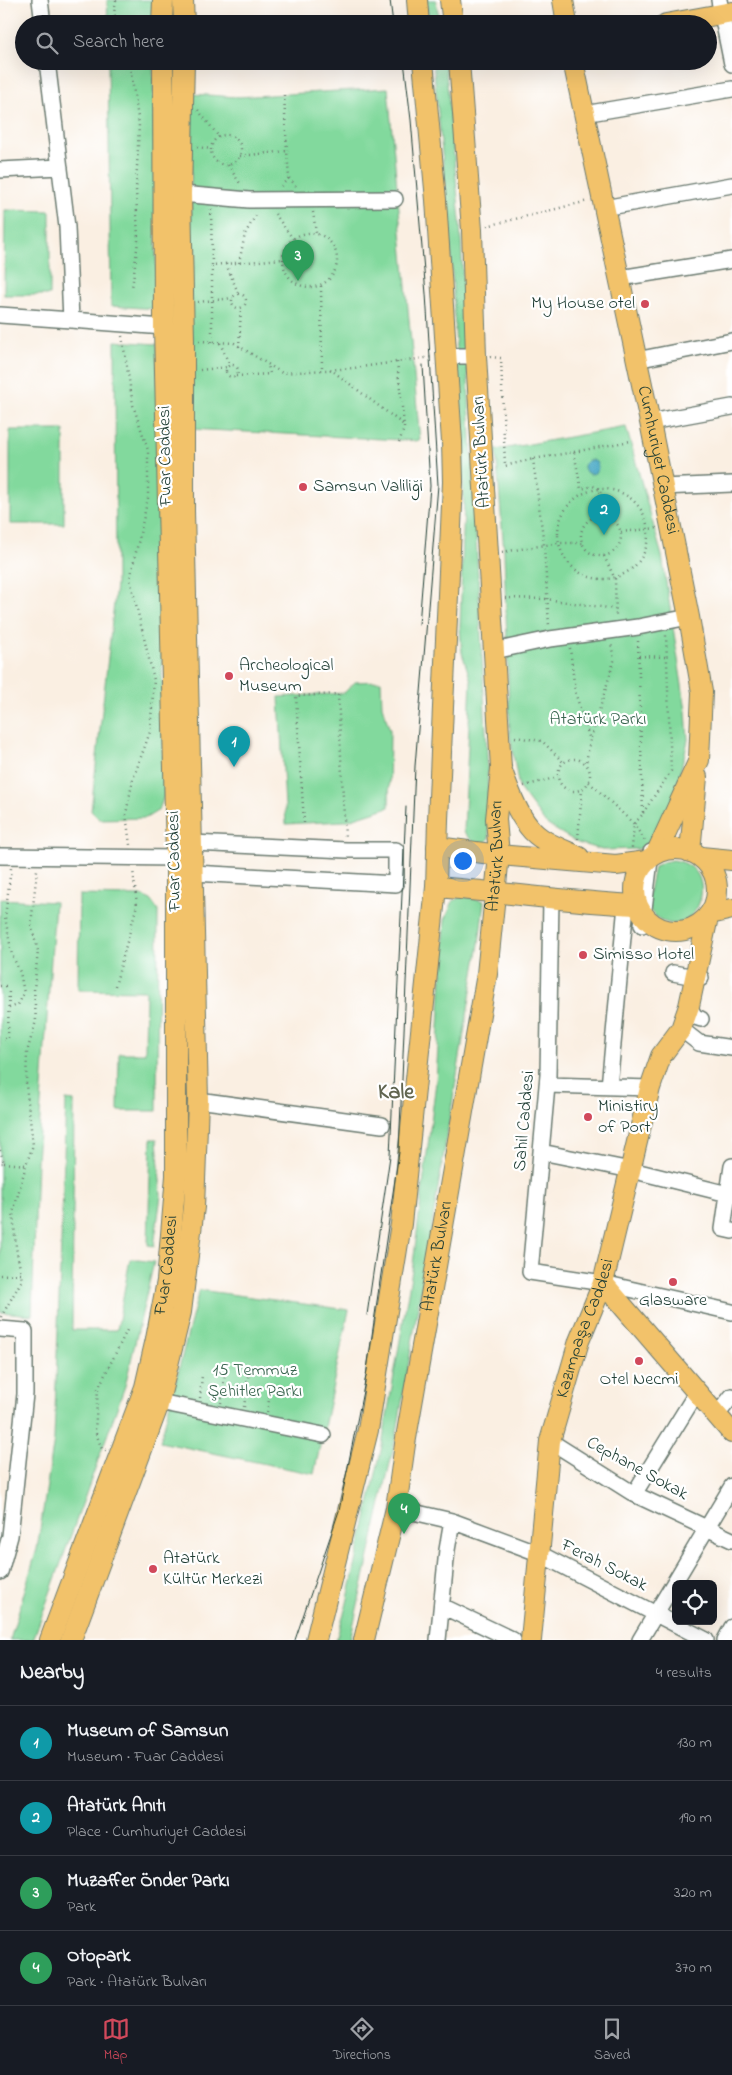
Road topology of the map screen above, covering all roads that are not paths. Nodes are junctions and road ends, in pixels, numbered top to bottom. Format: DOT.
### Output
graph roads {
  1 [pos="40,0"];
  2 [pos="163,0"];
  3 [pos="183,0"];
  4 [pos="417,0"];
  5 [pos="450,0"];
  6 [pos="563,0"];
  7 [pos="724,9"];
  8 [pos="41,15"];
  9 [pos="162,15"];
  10 [pos="184,15"];
  11 [pos="418,15"];
  12 [pos="452,15"];
  13 [pos="566,15"];
  14 [pos="701,15"];
  15 [pos="732,64"];
  16 [pos="48,70"];
  17 [pos="163,70"];
  18 [pos="184,70"];
  19 [pos="424,70"];
  20 [pos="460,70"];
  21 [pos="576,70"];
  22 [pos="732,89"];
  23 [pos="584,114"];
  24 [pos="60,167"];
  25 [pos="0,170"];
  26 [pos="732,185"];
  27 [pos="181,194"];
  28 [pos="395,199"];
  29 [pos="603,203"];
  30 [pos="732,260"];
  31 [pos="620,278"];
  32 [pos="0,315"];
  33 [pos="174,316"];
  34 [pos="72,320"];
  35 [pos="732,341"];
  36 [pos="182,348"];
  37 [pos="446,356"];
  38 [pos="476,356"];
  39 [pos="636,360"];
  40 [pos="732,407"];
  41 [pos="650,422"];
  42 [pos="732,484"];
  43 [pos="662,486"];
  44 [pos="689,617"];
  45 [pos="494,651"];
  46 [pos="699,760"];
  47 [pos="500,768"];
  48 [pos="193,843"];
  49 [pos="437,847"];
  50 [pos="695,854"];
  51 [pos="499,855"];
  52 [pos="6,857"];
  53 [pos="647,857"];
  54 [pos="176,858"];
  55 [pos="583,859"];
  56 [pos="732,860"];
  57 [pos="193,872"];
  58 [pos="436,887"];
  59 [pos="496,892"];
  60 [pos="551,899"];
  61 [pos="732,909"];
  62 [pos="637,913"];
  63 [pos="704,920"];
  64 [pos="689,975"];
  65 [pos="681,1029"];
  66 [pos="732,1048"];
  67 [pos="548,1086"];
  68 [pos="609,1087"];
  69 [pos="650,1088"];
  70 [pos="198,1100"];
  71 [pos="382,1125"];
  72 [pos="541,1152"];
  73 [pos="732,1166"];
  74 [pos="631,1170"];
  75 [pos="730,1195"];
  76 [pos="732,1231"];
  77 [pos="603,1283"];
  78 [pos="732,1312"];
  79 [pos="0,1329"];
  80 [pos="697,1392"];
  81 [pos="732,1396"];
  82 [pos="159,1402"];
  83 [pos="717,1415"];
  84 [pos="732,1433"];
  85 [pos="323,1435"];
  86 [pos="550,1441"];
  87 [pos="732,1486"];
  88 [pos="634,1494"];
  89 [pos="396,1508"];
  90 [pos="452,1521"];
  91 [pos="706,1527"];
  92 [pos="732,1540"];
  93 [pos="538,1553"];
  94 [pos="0,1572"];
  95 [pos="442,1606"];
  96 [pos="654,1613"];
  97 [pos="732,1627"];
  98 [pos="50,1640"];
  99 [pos="71,1640"];
  100 [pos="316,1640"];
  101 [pos="364,1640"];
  102 [pos="438,1640"];
  103 [pos="513,1640"];
  104 [pos="531,1640"];
  105 [pos="640,1640"];
  106 [pos="706,1640"];
  107 [pos="725,1640"];
  1 -- 8 [label="street"];
  2 -- 9 [label="main road"];
  3 -- 10 [label="main road"];
  4 -- 11 [label="main road"];
  5 -- 12 [label="main road"];
  6 -- 13 [label="main road"];
  7 -- 14 [label="main road"];
  7 -- 15 [label="street"];
  16 -- 24 [label="street"];
  17 -- 33 [label="main road, Fuar Caddesi"];
  18 -- 27 [label="main road, Fuar Caddesi"];
  19 -- 37 [label="main road, Atatürk Bulvarı"];
  20 -- 38 [label="main road, Atatürk Bulvarı"];
  21 -- 23 [label="main road, Cumhuriyet Caddesi"];
  22 -- 23 [label="street"];
  23 -- 29 [label="main road, Cumhuriyet Caddesi"];
  24 -- 25 [label="street"];
  24 -- 34 [label="street"];
  26 -- 29 [label="street"];
  27 -- 28 [label="street"];
  27 -- 33 [label="main road, Fuar Caddesi"];
  29 -- 31 [label="main road, Cumhuriyet Caddesi"];
  30 -- 31 [label="street"];
  31 -- 39 [label="main road, Cumhuriyet Caddesi"];
  32 -- 34 [label="street"];
  33 -- 34 [label="street"];
  33 -- 36 [label="main road, Fuar Caddesi"];
  35 -- 39 [label="street"];
  36 -- 48 [label="main road, Fuar Caddesi"];
  36 -- 54 [label="main road, Fuar Caddesi"];
  37 -- 38 [label="street"];
  37 -- 49 [label="main road, Atatürk Bulvarı"];
  38 -- 45 [label="main road, Atatürk Bulvarı"];
  39 -- 41 [label="main road, Cumhuriyet Caddesi"];
  40 -- 41 [label="street"];
  41 -- 43 [label="main road, Cumhuriyet Caddesi"];
  42 -- 43 [label="street"];
  43 -- 44 [label="main road, Cumhuriyet Caddesi"];
  44 -- 45 [label="street"];
  44 -- 46 [label="main road, Cumhuriyet Caddesi"];
  45 -- 47 [label="main road, Atatürk Bulvarı"];
  46 -- 50 [label="main road"];
  46 -- 53 [label="main road, Cumhuriyet Caddesi"];
  47 -- 51 [label="main road, Atatürk Bulvarı"];
  47 -- 55 [label="main road"];
  48 -- 57 [label="main road, Fuar Caddesi"];
  48 -- 57 [label="street"];
  49 -- 51 [label="main road"];
  49 -- 58 [label="main road, Atatürk Bulvarı"];
  50 -- 53 [label="main road"];
  50 -- 56 [label="main road"];
  50 -- 63 [label="main road"];
  51 -- 55 [label="main road"];
  51 -- 59 [label="main road, Atatürk Bulvarı"];
  52 -- 54 [label="street"];
  53 -- 55 [label="main road"];
  53 -- 62 [label="main road"];
  54 -- 98 [label="main road, Fuar Caddesi"];
  57 -- 70 [label="main road, Fuar Caddesi"];
  58 -- 59 [label="main road"];
  58 -- 100 [label="main road, Atatürk Bulvarı"];
  59 -- 60 [label="main road"];
  59 -- 89 [label="main road, Atatürk Bulvarı"];
  60 -- 62 [label="main road"];
  60 -- 67 [label="street, Sahil Caddesi"];
  61 -- 63 [label="main road"];
  62 -- 63 [label="main road"];
  62 -- 68 [label="street"];
  63 -- 64 [label="main road, Kazımpaşa Caddesi"];
  64 -- 65 [label="main road, Kazımpaşa Caddesi"];
  64 -- 65 [label="main road, Kazımpaşa Caddesi"];
  65 -- 66 [label="street"];
  65 -- 69 [label="main road, Kazımpaşa Caddesi"];
  67 -- 68 [label="street"];
  67 -- 72 [label="street, Sahil Caddesi"];
  68 -- 69 [label="street"];
  69 -- 74 [label="main road, Kazımpaşa Caddesi"];
  70 -- 71 [label="street"];
  70 -- 82 [label="main road, Fuar Caddesi"];
  72 -- 74 [label="street"];
  72 -- 77 [label="street, Sahil Caddesi"];
  73 -- 75 [label="street"];
  74 -- 75 [label="street"];
  74 -- 77 [label="main road, Kazımpaşa Caddesi"];
  75 -- 76 [label="street"];
  77 -- 78 [label="street"];
  77 -- 80 [label="main road"];
  77 -- 86 [label="main road, Kazımpaşa Caddesi"];
  79 -- 94 [label="street"];
  80 -- 83 [label="main road"];
  80 -- 88 [label="street"];
  81 -- 83 [label="street"];
  82 -- 85 [label="street"];
  82 -- 99 [label="main road, Fuar Caddesi"];
  83 -- 84 [label="main road"];
  86 -- 88 [label="street, Cephane Sokak"];
  86 -- 93 [label="main road, Kazımpaşa Caddesi"];
  87 -- 91 [label="street"];
  88 -- 91 [label="street, Cephane Sokak"];
  89 -- 90 [label="street, Ferah Sokak"];
  89 -- 101 [label="main road, Atatürk Bulvarı"];
  90 -- 93 [label="street, Ferah Sokak"];
  90 -- 95 [label="street"];
  91 -- 92 [label="street"];
  91 -- 96 [label="street"];
  93 -- 96 [label="street, Ferah Sokak"];
  93 -- 104 [label="main road, Kazımpaşa Caddesi"];
  95 -- 102 [label="street"];
  95 -- 103 [label="street"];
  96 -- 105 [label="street"];
  96 -- 106 [label="street, Ferah Sokak"];
  97 -- 107 [label="street"];
}
